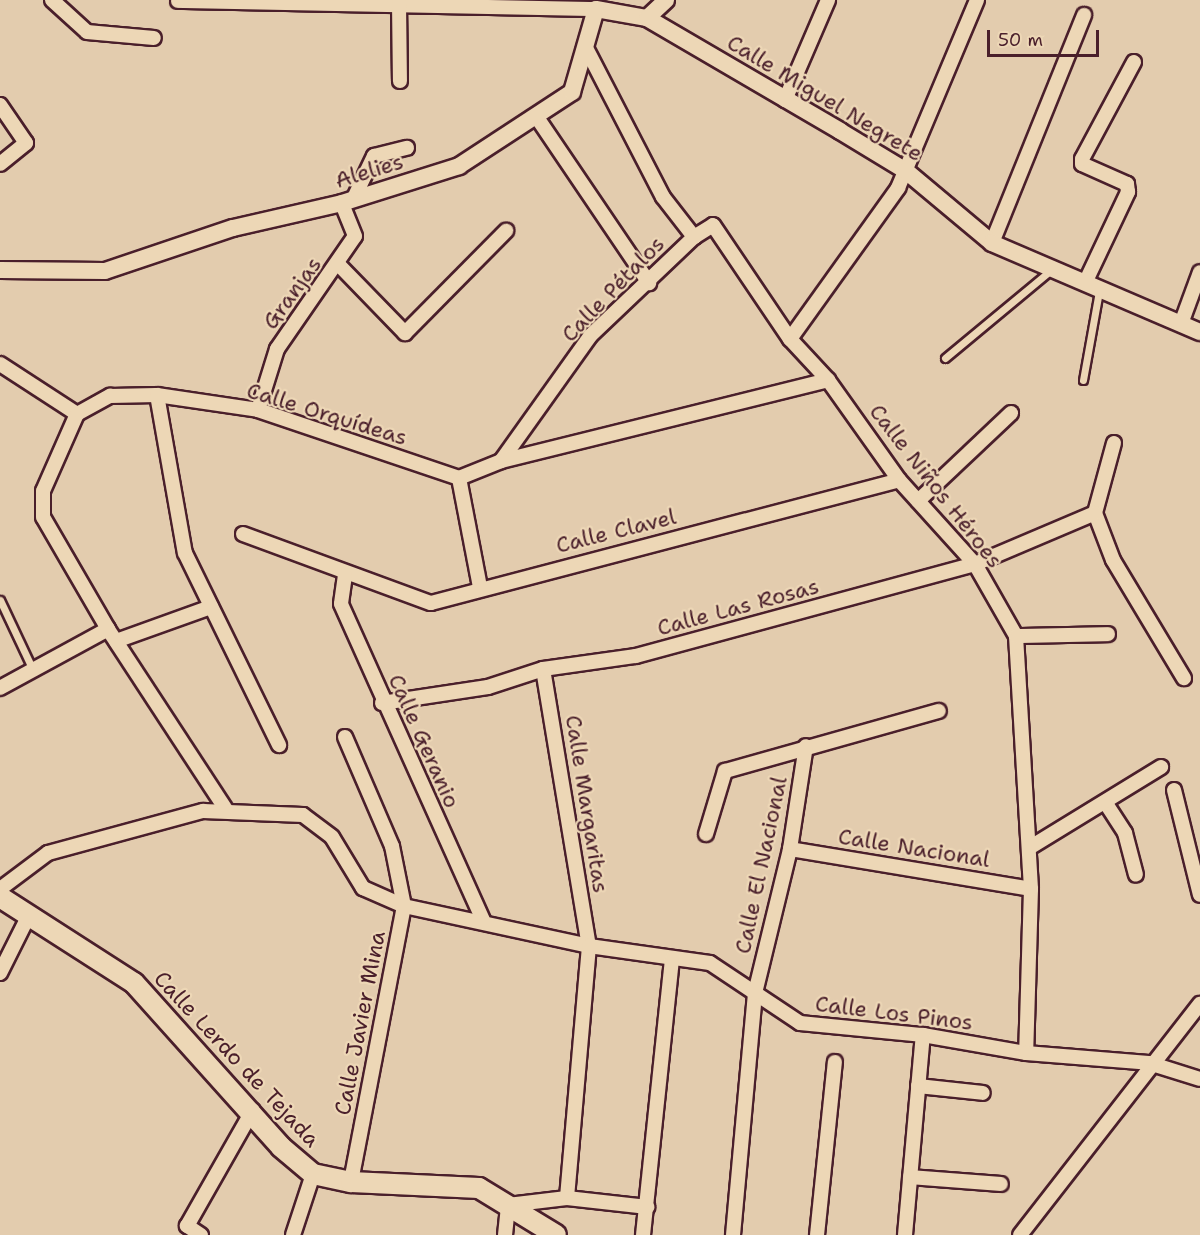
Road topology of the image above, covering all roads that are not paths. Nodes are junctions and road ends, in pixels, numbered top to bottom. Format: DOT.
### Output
graph roads {
  1 [pos="52,0"];
  2 [pos="666,0"];
  3 [pos="828,0"];
  4 [pos="977,0"];
  5 [pos="178,1"];
  6 [pos="399,3"];
  7 [pos="591,5"];
  8 [pos="1084,15"];
  9 [pos="647,18"];
  10 [pos="154,38"];
  11 [pos="585,46"];
  12 [pos="1134,62"];
  13 [pos="400,81"];
  14 [pos="785,100"];
  15 [pos="0,105"];
  16 [pos="536,116"];
  17 [pos="407,148"];
  18 [pos="0,164"];
  19 [pos="906,171"];
  20 [pos="348,201"];
  21 [pos="506,231"];
  22 [pos="694,237"];
  23 [pos="992,243"];
  24 [pos="339,265"];
  25 [pos="0,270"];
  26 [pos="1052,270"];
  27 [pos="1200,272"];
  28 [pos="649,283"];
  29 [pos="1092,286"];
  30 [pos="1182,321"];
  31 [pos="1200,332"];
  32 [pos="790,339"];
  33 [pos="945,358"];
  34 [pos="0,364"];
  35 [pos="828,380"];
  36 [pos="1083,380"];
  37 [pos="157,395"];
  38 [pos="258,410"];
  39 [pos="1011,413"];
  40 [pos="77,414"];
  41 [pos="1114,443"];
  42 [pos="501,461"];
  43 [pos="459,478"];
  44 [pos="899,480"];
  45 [pos="918,501"];
  46 [pos="1095,513"];
  47 [pos="243,534"];
  48 [pos="975,564"];
  49 [pos="345,575"];
  50 [pos="480,587"];
  51 [pos="0,600"];
  52 [pos="211,607"];
  53 [pos="1108,634"];
  54 [pos="112,635"];
  55 [pos="1016,636"];
  56 [pos="543,669"];
  57 [pos="33,670"];
  58 [pos="1184,678"];
  59 [pos="0,687"];
  60 [pos="382,703"];
  61 [pos="939,711"];
  62 [pos="345,737"];
  63 [pos="279,746"];
  64 [pos="806,746"];
  65 [pos="1161,767"];
  66 [pos="1174,790"];
  67 [pos="1105,802"];
  68 [pos="225,808"];
  69 [pos="706,834"];
  70 [pos="1029,848"];
  71 [pos="790,849"];
  72 [pos="1136,874"];
  73 [pos="0,889"];
  74 [pos="1031,889"];
  75 [pos="1200,895"];
  76 [pos="0,897"];
  77 [pos="404,906"];
  78 [pos="29,915"];
  79 [pos="483,920"];
  80 [pos="589,946"];
  81 [pos="672,959"];
  82 [pos="0,973"];
  83 [pos="755,993"];
  84 [pos="1200,1004"];
  85 [pos="923,1035"];
  86 [pos="1026,1053"];
  87 [pos="835,1062"];
  88 [pos="1149,1063"];
  89 [pos="1200,1079"];
  90 [pos="918,1086"];
  91 [pos="983,1093"];
  92 [pos="252,1110"];
  93 [pos="313,1174"];
  94 [pos="910,1177"];
  95 [pos="351,1182"];
  96 [pos="1001,1184"];
  97 [pos="567,1198"];
  98 [pos="508,1205"];
  99 [pos="647,1207"];
  100 [pos="201,1235"];
  101 [pos="292,1235"];
  102 [pos="505,1235"];
  103 [pos="556,1235"];
  104 [pos="643,1235"];
  105 [pos="733,1235"];
  106 [pos="817,1235"];
  107 [pos="905,1235"];
  108 [pos="1020,1235"];
  1 -- 10 [label="street"];
  2 -- 9 [label="street"];
  3 -- 14 [label="street"];
  4 -- 19 [label="street"];
  5 -- 6 [label="street"];
  6 -- 7 [label="street"];
  6 -- 13 [label="street"];
  7 -- 9 [label="street"];
  7 -- 11 [label="street, Alelies"];
  8 -- 23 [label="street"];
  9 -- 14 [label="street, Calle Miguel Negrete"];
  11 -- 16 [label="street, Alelies"];
  11 -- 22 [label="street"];
  12 -- 29 [label="street"];
  14 -- 19 [label="street, Calle Miguel Negrete"];
  15 -- 18 [label="street"];
  16 -- 20 [label="street, Alelies"];
  16 -- 28 [label="street"];
  17 -- 20 [label="street"];
  19 -- 23 [label="street, Calle Miguel Negrete"];
  19 -- 32 [label="street"];
  20 -- 24 [label="street, Granjas"];
  20 -- 25 [label="street, Alelies"];
  21 -- 24 [label="street"];
  22 -- 28 [label="street, Calle Pétalos"];
  22 -- 32 [label="street, Calle Niños Héroes"];
  23 -- 26 [label="street, Calle Miguel Negrete"];
  24 -- 38 [label="street, Granjas"];
  26 -- 29 [label="street, Calle Miguel Negrete"];
  26 -- 33 [label="lane"];
  27 -- 30 [label="street"];
  28 -- 42 [label="street, Calle Pétalos"];
  29 -- 30 [label="street, Calle Miguel Negrete"];
  29 -- 36 [label="lane"];
  30 -- 31 [label="street, Calle Miguel Negrete"];
  32 -- 35 [label="street, Calle Niños Héroes"];
  34 -- 40 [label="street"];
  35 -- 42 [label="street"];
  35 -- 44 [label="street, Calle Niños Héroes"];
  37 -- 38 [label="street, Calle Orquídeas"];
  37 -- 40 [label="street, Calle Orquídeas"];
  37 -- 52 [label="street"];
  38 -- 43 [label="street, Calle Orquídeas"];
  39 -- 45 [label="street"];
  40 -- 54 [label="street"];
  41 -- 46 [label="street"];
  42 -- 43 [label="street"];
  43 -- 50 [label="street"];
  44 -- 45 [label="street, Calle Niños Héroes"];
  44 -- 50 [label="street, Calle Clavel"];
  45 -- 48 [label="street, Calle Niños Héroes"];
  46 -- 48 [label="street, Calle Las Rosas"];
  46 -- 58 [label="street"];
  47 -- 49 [label="street, Calle Clavel"];
  48 -- 55 [label="street, Calle Niños Héroes"];
  48 -- 56 [label="street, Calle Las Rosas"];
  49 -- 50 [label="street, Calle Clavel"];
  49 -- 60 [label="street, Calle Geranio"];
  51 -- 57 [label="lane"];
  52 -- 54 [label="street"];
  52 -- 63 [label="street"];
  53 -- 55 [label="street"];
  54 -- 57 [label="street"];
  54 -- 68 [label="street"];
  55 -- 70 [label="street, Calle Niños Héroes"];
  56 -- 60 [label="street, Calle Las Rosas"];
  56 -- 80 [label="street, Calle Margaritas"];
  57 -- 59 [label="street"];
  60 -- 79 [label="street, Calle Geranio"];
  61 -- 64 [label="street"];
  62 -- 77 [label="street"];
  64 -- 69 [label="street"];
  64 -- 71 [label="street, Calle El Nacional"];
  65 -- 67 [label="street"];
  66 -- 75 [label="street"];
  67 -- 70 [label="street"];
  67 -- 72 [label="street"];
  68 -- 73 [label="street, Calle Los Pinos"];
  68 -- 77 [label="street, Calle Los Pinos"];
  70 -- 74 [label="street, Calle Niños Héroes"];
  71 -- 74 [label="street, Calle Nacional"];
  71 -- 83 [label="street, Calle El Nacional"];
  74 -- 86 [label="street, Calle Niños Héroes"];
  76 -- 78 [label="main road, Calle Lerdo de Tejada"];
  77 -- 79 [label="street, Calle Los Pinos"];
  77 -- 95 [label="street, Calle Javier Mina"];
  78 -- 82 [label="street"];
  78 -- 92 [label="main road, Calle Lerdo de Tejada"];
  79 -- 80 [label="street, Calle Los Pinos"];
  80 -- 81 [label="street, Calle Los Pinos"];
  80 -- 97 [label="street, Calle Margaritas"];
  81 -- 83 [label="street, Calle Los Pinos"];
  81 -- 99 [label="street"];
  83 -- 85 [label="street, Calle Los Pinos"];
  83 -- 105 [label="street, Calle El Nacional"];
  84 -- 88 [label="street"];
  85 -- 86 [label="street, Calle Los Pinos"];
  85 -- 90 [label="street"];
  86 -- 88 [label="street, Calle Los Pinos"];
  87 -- 106 [label="street"];
  88 -- 89 [label="street, Calle Los Pinos"];
  88 -- 108 [label="street"];
  90 -- 91 [label="street"];
  90 -- 94 [label="street"];
  92 -- 93 [label="main road, Calle Lerdo de Tejada"];
  92 -- 100 [label="street"];
  93 -- 95 [label="main road, Calle Lerdo de Tejada"];
  93 -- 101 [label="street"];
  94 -- 96 [label="street"];
  94 -- 107 [label="street"];
  95 -- 98 [label="main road, Calle Lerdo de Tejada"];
  97 -- 98 [label="street"];
  97 -- 99 [label="street"];
  98 -- 102 [label="street"];
  98 -- 103 [label="main road, Calle Lerdo de Tejada"];
  99 -- 104 [label="street"];
}
